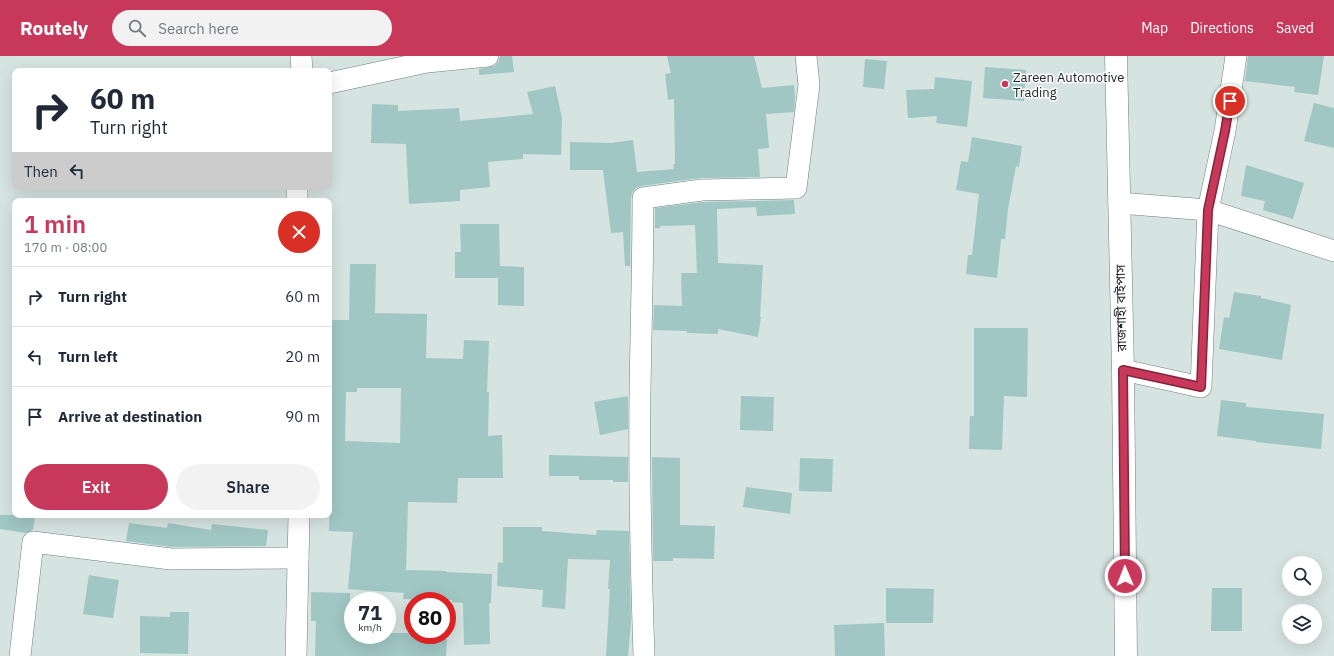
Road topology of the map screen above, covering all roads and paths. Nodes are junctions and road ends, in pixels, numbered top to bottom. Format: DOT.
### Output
graph roads {
  1 [pos="301,56"];
  2 [pos="488,56"];
  3 [pos="806,56"];
  4 [pos="1116,56"];
  5 [pos="1236,56"];
  6 [pos="302,68"];
  7 [pos="332,81"];
  8 [pos="1119,203"];
  9 [pos="1208,210"];
  10 [pos="1334,251"];
  11 [pos="1123,370"];
  12 [pos="299,518"];
  13 [pos="298,558"];
  14 [pos="20,656"];
  15 [pos="296,656"];
  16 [pos="644,656"];
  17 [pos="1126,656"];
  1 -- 6 [label="street"];
  2 -- 7 [label="street"];
  3 -- 16 [label="street"];
  4 -- 8 [label="highway, রাজশাহী বাইপাস"];
  5 -- 9 [label="street"];
  8 -- 9 [label="street"];
  8 -- 11 [label="highway, রাজশাহী বাইপাস"];
  9 -- 10 [label="street"];
  9 -- 11 [label="street"];
  11 -- 17 [label="highway, রাজশাহী বাইপাস"];
  12 -- 13 [label="street"];
  13 -- 14 [label="street"];
  13 -- 15 [label="street"];
}
